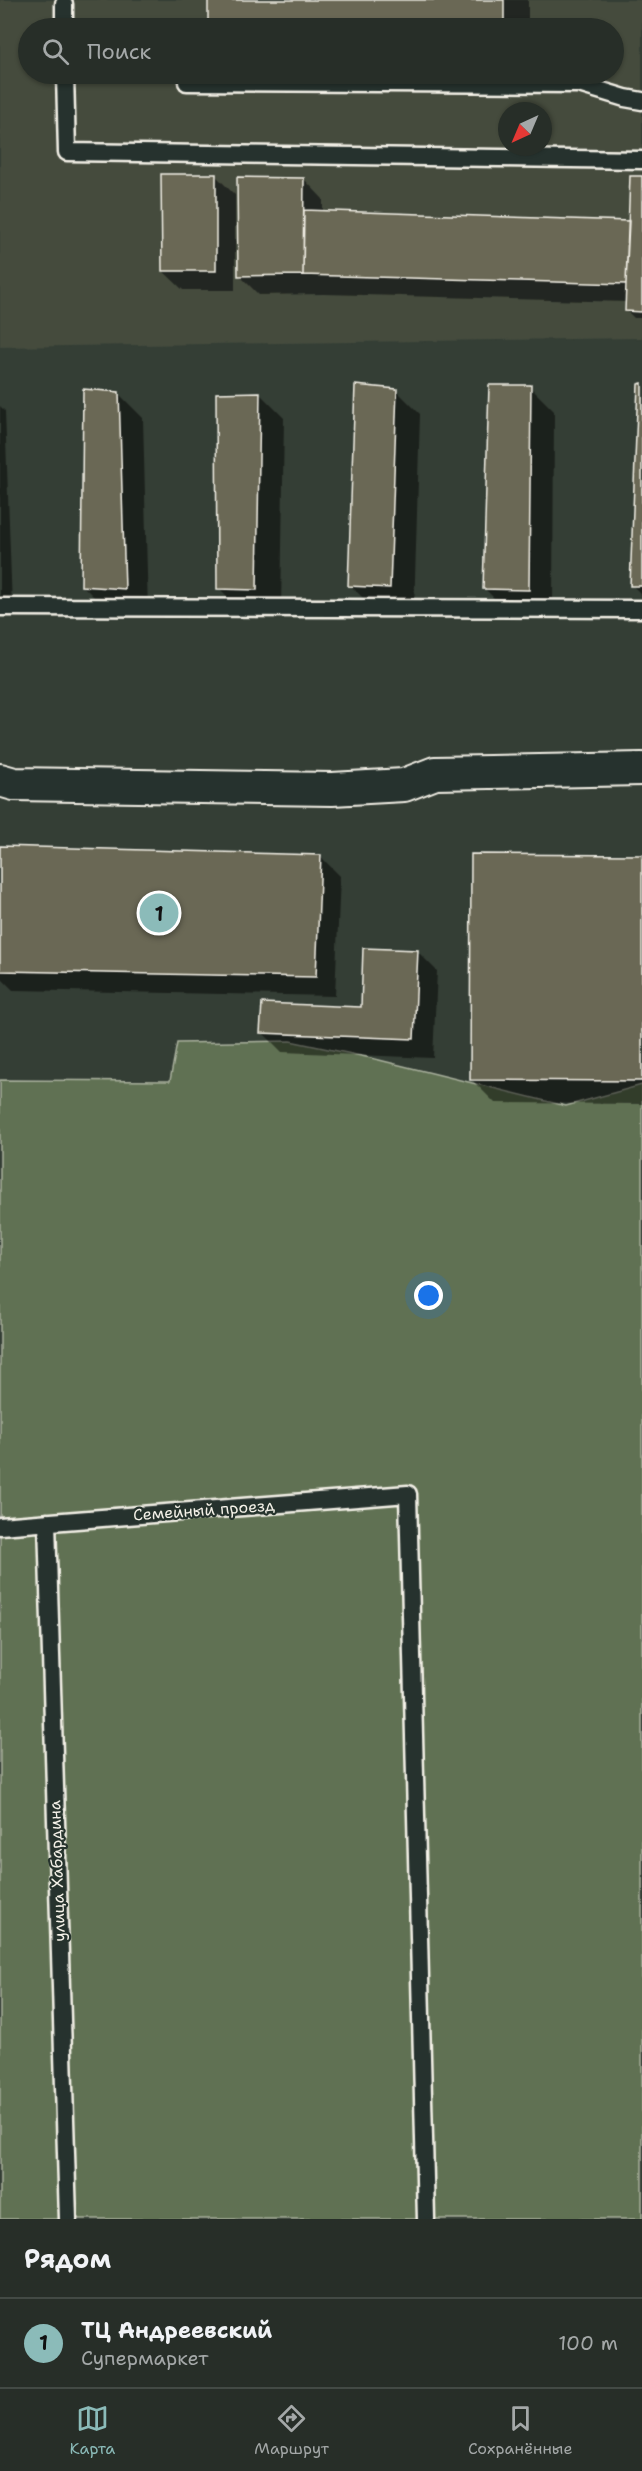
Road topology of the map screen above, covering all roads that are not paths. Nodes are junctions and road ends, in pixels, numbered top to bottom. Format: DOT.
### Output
graph roads {
  1 [pos="64,4"];
  2 [pos="64,18"];
  3 [pos="65,84"];
  4 [pos="579,84"];
  5 [pos="642,100"];
  6 [pos="642,160"];
  7 [pos="0,607"];
  8 [pos="642,609"];
  9 [pos="642,769"];
  10 [pos="0,780"];
  11 [pos="47,1522"];
  12 [pos="0,1526"];
  13 [pos="68,2219"];
  14 [pos="426,2219"];
  1 -- 2 [label="lane"];
  3 -- 6 [label="lane"];
  4 -- 5 [label="lane"];
  7 -- 8 [label="lane"];
  9 -- 10 [label="street"];
  11 -- 12 [label="lane, Семейный проезд"];
  11 -- 13 [label="lane, улица Хабардина"];
  11 -- 14 [label="lane, Семейный проезд"];
}
